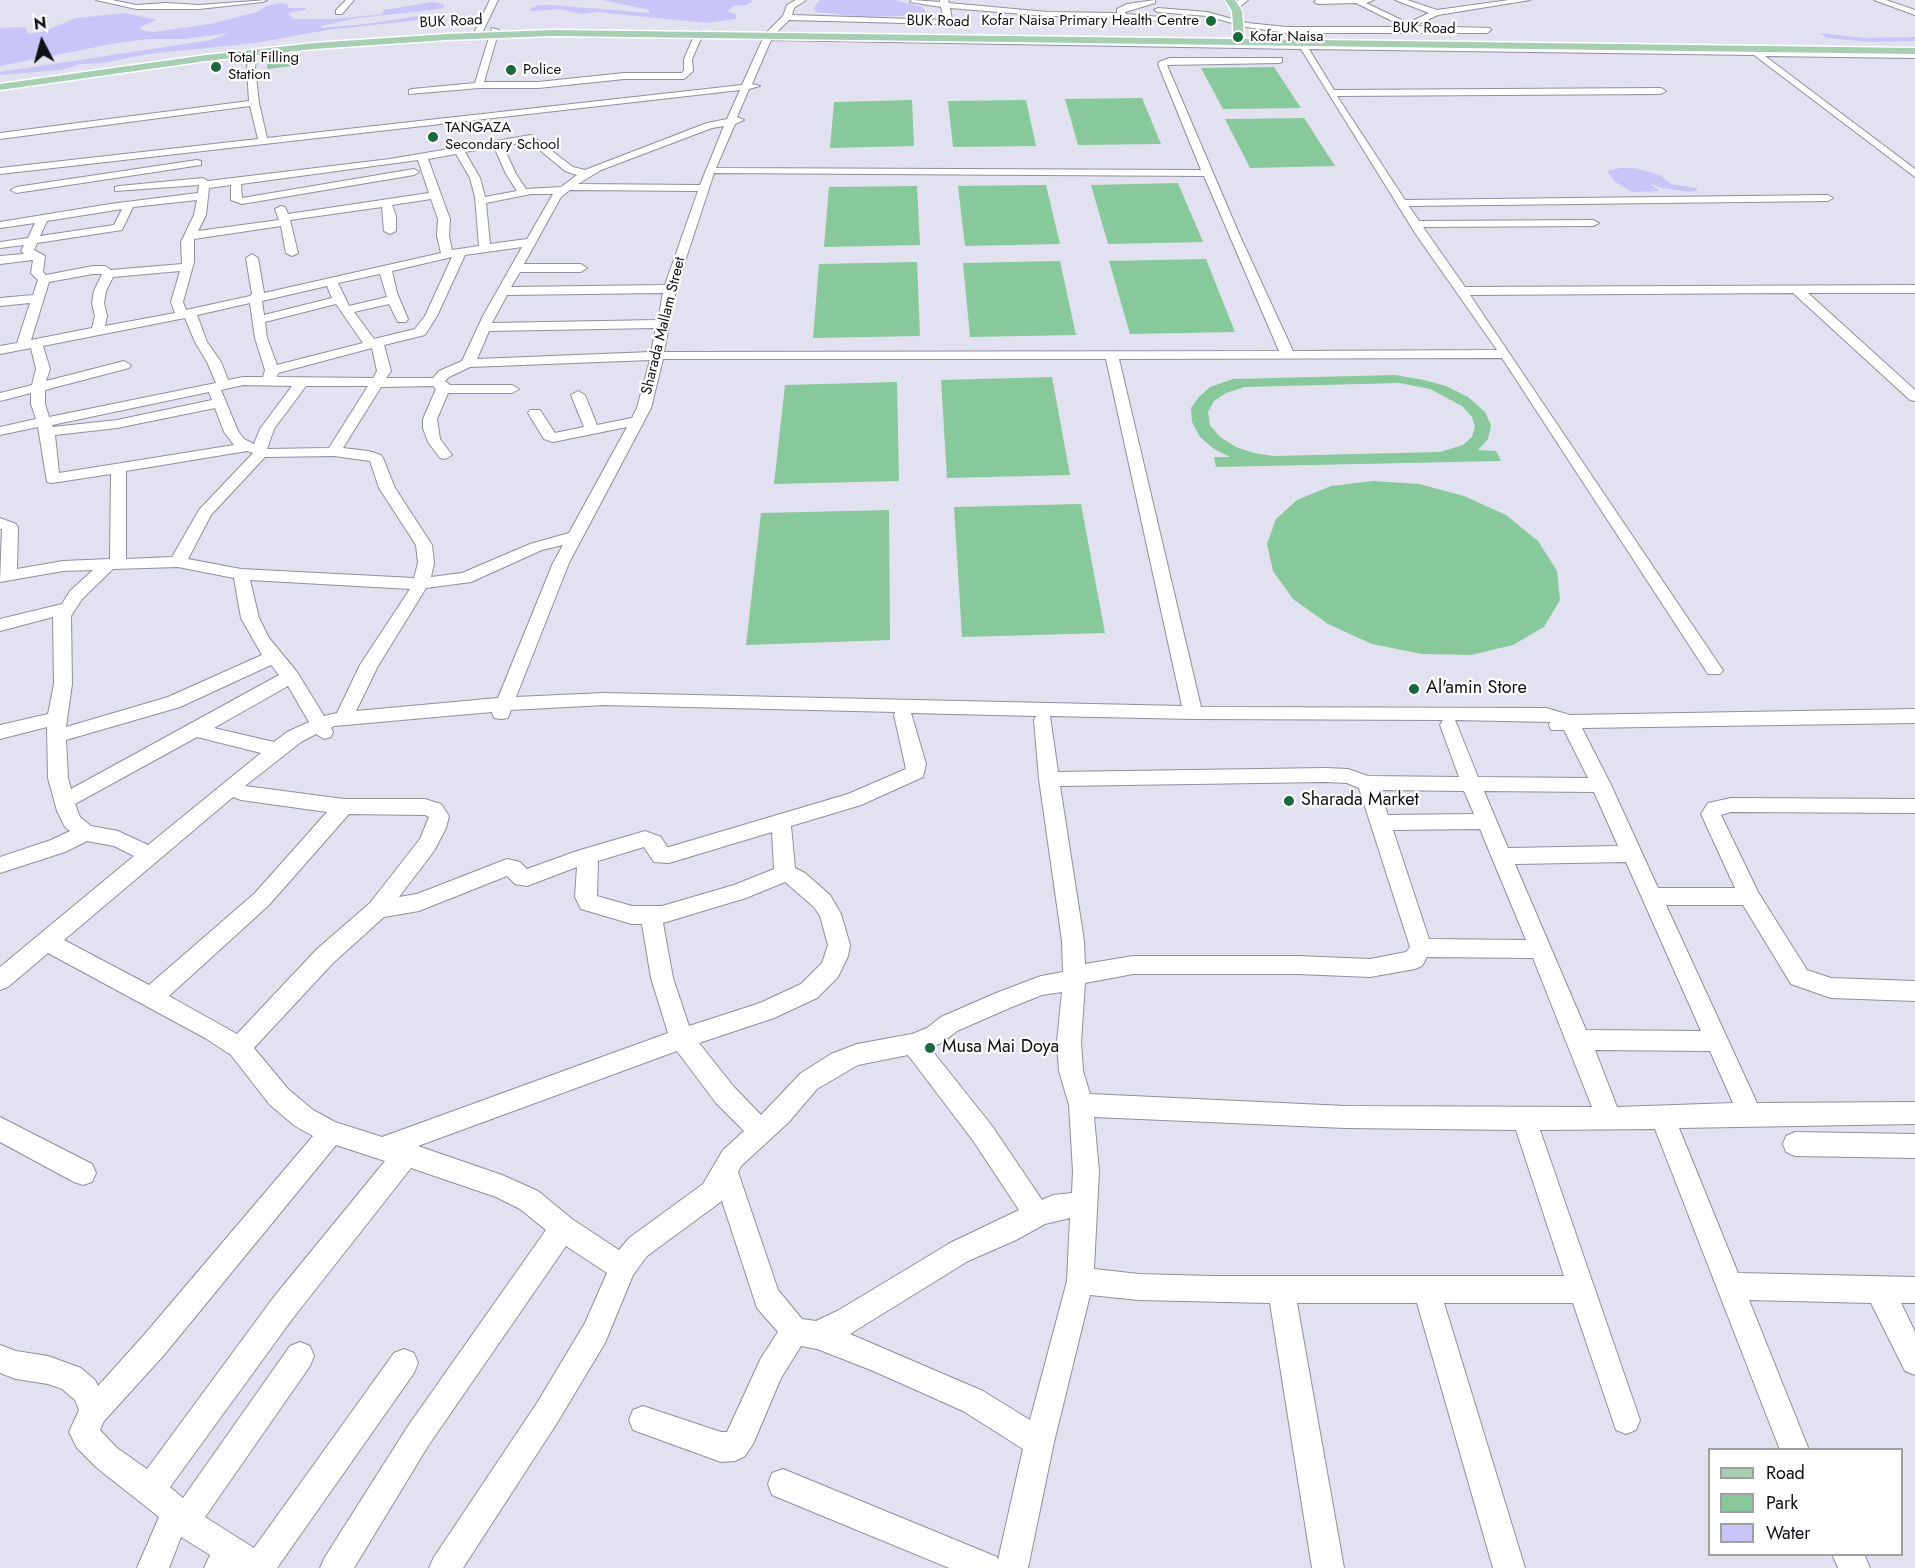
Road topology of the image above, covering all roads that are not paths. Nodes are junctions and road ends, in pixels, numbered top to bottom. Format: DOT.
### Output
graph roads {
  1 [pos="100,0"];
  2 [pos="263,0"];
  3 [pos="350,0"];
  4 [pos="494,0"];
  5 [pos="802,0"];
  6 [pos="999,0"];
  7 [pos="1009,0"];
  8 [pos="1370,0"];
  9 [pos="1399,0"];
  10 [pos="1526,0"];
  11 [pos="1879,0"];
  12 [pos="1152,1"];
  13 [pos="125,2"];
  14 [pos="914,2"];
  15 [pos="944,2"];
  16 [pos="972,2"];
  17 [pos="1236,2"];
  18 [pos="1318,2"];
  19 [pos="1359,2"];
  20 [pos="210,3"];
  21 [pos="1438,4"];
  22 [pos="1066,5"];
  23 [pos="1915,6"];
  24 [pos="1902,8"];
  25 [pos="1012,10"];
  26 [pos="1158,10"];
  27 [pos="1452,11"];
  28 [pos="339,12"];
  29 [pos="1436,13"];
  30 [pos="1915,13"];
  31 [pos="1076,14"];
  32 [pos="216,16"];
  33 [pos="1127,16"];
  34 [pos="787,17"];
  35 [pos="1238,24"];
  36 [pos="1411,28"];
  37 [pos="1487,30"];
  38 [pos="479,31"];
  39 [pos="494,32"];
  40 [pos="774,33"];
  41 [pos="699,34"];
  42 [pos="1317,35"];
  43 [pos="1238,39"];
  44 [pos="1425,40"];
  45 [pos="1498,41"];
  46 [pos="1742,49"];
  47 [pos="1915,51"];
  48 [pos="253,52"];
  49 [pos="1300,52"];
  50 [pos="0,85"];
  51 [pos="479,85"];
  52 [pos="751,86"];
  53 [pos="1661,91"];
  54 [pos="412,92"];
  55 [pos="1331,93"];
  56 [pos="254,103"];
  57 [pos="736,120"];
  58 [pos="0,136"];
  59 [pos="263,141"];
  60 [pos="497,143"];
  61 [pos="195,148"];
  62 [pos="459,150"];
  63 [pos="122,157"];
  64 [pos="423,157"];
  65 [pos="197,163"];
  66 [pos="52,165"];
  67 [pos="426,170"];
  68 [pos="5,171"];
  69 [pos="717,171"];
  70 [pos="1208,173"];
  71 [pos="117,174"];
  72 [pos="1915,174"];
  73 [pos="569,180"];
  74 [pos="236,181"];
  75 [pos="52,183"];
  76 [pos="355,183"];
  77 [pos="203,187"];
  78 [pos="704,188"];
  79 [pos="16,189"];
  80 [pos="119,189"];
  81 [pos="527,192"];
  82 [pos="85,195"];
  83 [pos="278,195"];
  84 [pos="436,195"];
  85 [pos="1828,198"];
  86 [pos="480,201"];
  87 [pos="386,203"];
  88 [pos="1403,203"];
  89 [pos="129,205"];
  90 [pos="362,206"];
  91 [pos="110,207"];
  92 [pos="9,217"];
  93 [pos="43,218"];
  94 [pos="284,220"];
  95 [pos="1593,223"];
  96 [pos="1417,224"];
  97 [pos="390,231"];
  98 [pos="190,236"];
  99 [pos="32,241"];
  100 [pos="530,242"];
  101 [pos="0,244"];
  102 [pos="485,248"];
  103 [pos="292,253"];
  104 [pos="453,253"];
  105 [pos="39,256"];
  106 [pos="252,258"];
  107 [pos="0,260"];
  108 [pos="186,267"];
  109 [pos="385,268"];
  110 [pos="516,268"];
  111 [pos="581,268"];
  112 [pos="108,274"];
  113 [pos="44,279"];
  114 [pos="331,281"];
  115 [pos="670,289"];
  116 [pos="1915,289"];
  117 [pos="1797,290"];
  118 [pos="504,291"];
  119 [pos="1462,291"];
  120 [pos="256,297"];
  121 [pos="39,298"];
  122 [pos="394,299"];
  123 [pos="0,302"];
  124 [pos="343,305"];
  125 [pos="186,314"];
  126 [pos="402,319"];
  127 [pos="257,320"];
  128 [pos="662,324"];
  129 [pos="485,327"];
  130 [pos="98,331"];
  131 [pos="30,344"];
  132 [pos="375,345"];
  133 [pos="0,350"];
  134 [pos="1506,354"];
  135 [pos="1112,355"];
  136 [pos="1288,355"];
  137 [pos="662,356"];
  138 [pos="468,363"];
  139 [pos="124,365"];
  140 [pos="270,375"];
  141 [pos="379,381"];
  142 [pos="302,382"];
  143 [pos="218,385"];
  144 [pos="441,385"];
  145 [pos="38,386"];
  146 [pos="512,389"];
  147 [pos="578,395"];
  148 [pos="0,397"];
  149 [pos="1915,397"];
  150 [pos="219,403"];
  151 [pos="535,413"];
  152 [pos="637,422"];
  153 [pos="46,426"];
  154 [pos="592,430"];
  155 [pos="0,431"];
  156 [pos="255,450"];
  157 [pos="334,452"];
  158 [pos="445,455"];
  159 [pos="119,468"];
  160 [pos="0,523"];
  161 [pos="574,537"];
  162 [pos="178,562"];
  163 [pos="113,565"];
  164 [pos="241,574"];
  165 [pos="4,576"];
  166 [pos="421,584"];
  167 [pos="66,608"];
  168 [pos="0,625"];
  169 [pos="273,657"];
  170 [pos="1714,670"];
  171 [pos="291,676"];
  172 [pos="511,710"];
  173 [pos="1193,713"];
  174 [pos="903,715"];
  175 [pos="1915,716"];
  176 [pos="344,718"];
  177 [pos="1043,720"];
  178 [pos="1569,722"];
  179 [pos="1449,725"];
  180 [pos="56,727"];
  181 [pos="322,728"];
  182 [pos="196,730"];
  183 [pos="0,732"];
  184 [pos="278,750"];
  185 [pos="1049,779"];
  186 [pos="1367,783"];
  187 [pos="1471,784"];
  188 [pos="1601,785"];
  189 [pos="241,793"];
  190 [pos="65,800"];
  191 [pos="344,806"];
  192 [pos="1915,806"];
  193 [pos="1487,821"];
  194 [pos="781,822"];
  195 [pos="1379,823"];
  196 [pos="85,833"];
  197 [pos="1632,854"];
  198 [pos="151,855"];
  199 [pos="588,856"];
  200 [pos="1503,856"];
  201 [pos="0,865"];
  202 [pos="785,873"];
  203 [pos="1749,896"];
  204 [pos="1652,897"];
  205 [pos="378,909"];
  206 [pos="651,916"];
  207 [pos="52,945"];
  208 [pos="1421,948"];
  209 [pos="1541,949"];
  210 [pos="1074,977"];
  211 [pos="0,980"];
  212 [pos="1915,991"];
  213 [pos="0,993"];
  214 [pos="151,998"];
  215 [pos="682,1040"];
  216 [pos="1579,1040"];
  217 [pos="1717,1041"];
  218 [pos="913,1044"];
  219 [pos="239,1048"];
  220 [pos="1081,1105"];
  221 [pos="1915,1113"];
  222 [pos="1750,1114"];
  223 [pos="1524,1118"];
  224 [pos="1663,1118"];
  225 [pos="1609,1119"];
  226 [pos="0,1128"];
  227 [pos="760,1131"];
  228 [pos="332,1132"];
  229 [pos="1795,1144"];
  230 [pos="1915,1146"];
  231 [pos="380,1149"];
  232 [pos="406,1154"];
  233 [pos="724,1171"];
  234 [pos="83,1173"];
  235 [pos="1084,1204"];
  236 [pos="1036,1215"];
  237 [pos="563,1228"];
  238 [pos="622,1267"];
  239 [pos="1080,1281"];
  240 [pos="1729,1286"];
  241 [pos="1879,1289"];
  242 [pos="1281,1290"];
  243 [pos="1427,1290"];
  244 [pos="1582,1290"];
  245 [pos="1915,1290"];
  246 [pos="806,1333"];
  247 [pos="300,1356"];
  248 [pos="0,1359"];
  249 [pos="1915,1361"];
  250 [pos="404,1363"];
  251 [pos="94,1411"];
  252 [pos="643,1420"];
  253 [pos="1626,1420"];
  254 [pos="1039,1442"];
  255 [pos="1795,1448"];
  256 [pos="783,1484"];
  257 [pos="150,1489"];
  258 [pos="181,1516"];
  259 [pos="224,1558"];
  260 [pos="153,1568"];
  261 [pos="257,1568"];
  262 [pos="336,1568"];
  263 [pos="444,1568"];
  264 [pos="986,1568"];
  265 [pos="1012,1568"];
  266 [pos="1328,1568"];
  267 [pos="1509,1568"];
  1 -- 13 [label="street"];
  2 -- 20 [label="street"];
  3 -- 28 [label="street"];
  4 -- 38 [label="street"];
  5 -- 34 [label="street, Sharada Mallam Street"];
  6 -- 16 [label="street"];
  7 -- 25 [label="street"];
  8 -- 19 [label="street"];
  9 -- 29 [label="street"];
  10 -- 27 [label="street"];
  11 -- 24 [label="street"];
  12 -- 33 [label="street"];
  13 -- 20 [label="street"];
  14 -- 15 [label="street"];
  15 -- 16 [label="street"];
  15 -- 34 [label="street"];
  16 -- 25 [label="street"];
  17 -- 35 [label="main road"];
  18 -- 19 [label="street"];
  19 -- 36 [label="street"];
  20 -- 32 [label="street"];
  21 -- 27 [label="street"];
  22 -- 31 [label="street"];
  23 -- 24 [label="street"];
  24 -- 30 [label="street"];
  25 -- 31 [label="street"];
  26 -- 35 [label="street"];
  27 -- 29 [label="street"];
  27 -- 37 [label="street"];
  29 -- 36 [label="street"];
  31 -- 33 [label="street"];
  33 -- 35 [label="street"];
  34 -- 40 [label="street, Sharada Mallam Street"];
  35 -- 42 [label="street"];
  35 -- 43 [label="main road"];
  36 -- 37 [label="street"];
  36 -- 42 [label="street"];
  36 -- 44 [label="street"];
  37 -- 45 [label="street"];
  38 -- 39 [label="main road, BUK Road"];
  38 -- 50 [label="main road, BUK Road"];
  39 -- 40 [label="main road, BUK Road"];
  39 -- 41 [label="main road, BUK Road"];
  39 -- 48 [label="main road, BUK Road"];
  39 -- 51 [label="street"];
  40 -- 41 [label="main road, BUK Road"];
  40 -- 43 [label="main road, BUK Road"];
  40 -- 49 [label="street"];
  40 -- 52 [label="street, Sharada Mallam Street"];
  41 -- 51 [label="street"];
  42 -- 44 [label="main road, BUK Road"];
  42 -- 49 [label="main road, BUK Road"];
  43 -- 49 [label="main road, BUK Road"];
  44 -- 45 [label="main road, BUK Road"];
  45 -- 46 [label="main road, BUK Road"];
  46 -- 47 [label="main road, BUK Road"];
  46 -- 49 [label="main road, BUK Road"];
  46 -- 72 [label="street"];
  48 -- 50 [label="main road, BUK Road"];
  48 -- 56 [label="street"];
  49 -- 55 [label="street"];
  49 -- 70 [label="street"];
  51 -- 54 [label="street"];
  52 -- 57 [label="street, Sharada Mallam Street"];
  52 -- 59 [label="street"];
  53 -- 55 [label="street"];
  55 -- 88 [label="street"];
  56 -- 58 [label="street"];
  56 -- 59 [label="street"];
  57 -- 69 [label="street, Sharada Mallam Street"];
  57 -- 73 [label="street"];
  57 -- 78 [label="street, Sharada Mallam Street"];
  59 -- 61 [label="street"];
  60 -- 62 [label="street"];
  60 -- 73 [label="street"];
  60 -- 81 [label="street"];
  61 -- 63 [label="street"];
  61 -- 65 [label="street"];
  62 -- 64 [label="street"];
  62 -- 86 [label="street"];
  63 -- 66 [label="street"];
  63 -- 71 [label="street"];
  64 -- 67 [label="street"];
  64 -- 74 [label="street"];
  65 -- 71 [label="street"];
  65 -- 77 [label="street"];
  66 -- 68 [label="street"];
  66 -- 75 [label="street"];
  67 -- 76 [label="street"];
  67 -- 84 [label="street"];
  68 -- 79 [label="street"];
  69 -- 70 [label="street"];
  69 -- 137 [label="street, Sharada Mallam Street"];
  70 -- 136 [label="street"];
  71 -- 80 [label="street"];
  71 -- 82 [label="street"];
  73 -- 78 [label="street"];
  73 -- 81 [label="street"];
  73 -- 100 [label="street"];
  74 -- 77 [label="street"];
  74 -- 83 [label="street"];
  75 -- 79 [label="street"];
  75 -- 82 [label="street"];
  76 -- 83 [label="street"];
  76 -- 90 [label="street"];
  77 -- 80 [label="street"];
  77 -- 89 [label="street"];
  77 -- 98 [label="street"];
  78 -- 115 [label="street, Sharada Mallam Street"];
  79 -- 92 [label="street"];
  80 -- 91 [label="street"];
  81 -- 86 [label="street"];
  82 -- 91 [label="street"];
  82 -- 93 [label="street"];
  83 -- 94 [label="street"];
  84 -- 87 [label="street"];
  84 -- 104 [label="street"];
  85 -- 88 [label="street"];
  86 -- 102 [label="street"];
  87 -- 90 [label="street"];
  87 -- 97 [label="street"];
  88 -- 96 [label="street"];
  89 -- 91 [label="street"];
  89 -- 99 [label="street"];
  90 -- 94 [label="street"];
  92 -- 93 [label="street"];
  93 -- 99 [label="street"];
  94 -- 98 [label="street"];
  94 -- 103 [label="street"];
  95 -- 96 [label="street"];
  96 -- 119 [label="street"];
  98 -- 108 [label="street"];
  99 -- 101 [label="street"];
  99 -- 105 [label="street"];
  100 -- 102 [label="street"];
  100 -- 110 [label="street"];
  102 -- 104 [label="street"];
  104 -- 109 [label="street"];
  104 -- 132 [label="street"];
  105 -- 107 [label="street"];
  105 -- 113 [label="street"];
  106 -- 120 [label="street"];
  108 -- 112 [label="street"];
  108 -- 125 [label="street"];
  109 -- 114 [label="street"];
  109 -- 122 [label="street"];
  110 -- 111 [label="street"];
  110 -- 118 [label="street"];
  112 -- 113 [label="street"];
  112 -- 130 [label="street"];
  113 -- 121 [label="street"];
  114 -- 120 [label="street"];
  114 -- 124 [label="street"];
  115 -- 118 [label="street"];
  115 -- 128 [label="street, Sharada Mallam Street"];
  116 -- 117 [label="street"];
  117 -- 119 [label="street"];
  117 -- 149 [label="street"];
  118 -- 129 [label="street"];
  119 -- 134 [label="street"];
  120 -- 125 [label="street"];
  120 -- 127 [label="street"];
  121 -- 123 [label="street"];
  121 -- 131 [label="street"];
  122 -- 124 [label="street"];
  122 -- 126 [label="street"];
  124 -- 127 [label="street"];
  124 -- 132 [label="street"];
  125 -- 130 [label="street"];
  125 -- 143 [label="street"];
  127 -- 140 [label="street"];
  128 -- 129 [label="street"];
  128 -- 137 [label="street, Sharada Mallam Street"];
  129 -- 138 [label="street"];
  130 -- 131 [label="street"];
  131 -- 133 [label="street"];
  131 -- 145 [label="street"];
  132 -- 140 [label="street"];
  132 -- 141 [label="street"];
  134 -- 136 [label="street"];
  134 -- 170 [label="street"];
  135 -- 136 [label="street"];
  135 -- 137 [label="street"];
  135 -- 173 [label="street"];
  137 -- 138 [label="street"];
  137 -- 152 [label="street, Sharada Mallam Street"];
  137 -- 172 [label="street, Sharada Mallam Street"];
  138 -- 144 [label="street"];
  139 -- 145 [label="street"];
  140 -- 142 [label="street"];
  140 -- 143 [label="street"];
  141 -- 142 [label="street"];
  141 -- 144 [label="street"];
  141 -- 157 [label="street"];
  142 -- 156 [label="street"];
  143 -- 150 [label="street"];
  143 -- 153 [label="street"];
  144 -- 146 [label="street"];
  144 -- 158 [label="street"];
  145 -- 148 [label="street"];
  145 -- 153 [label="street"];
  147 -- 154 [label="street"];
  150 -- 153 [label="street"];
  150 -- 156 [label="street"];
  151 -- 154 [label="street"];
  152 -- 154 [label="street"];
  152 -- 161 [label="street, Sharada Mallam Street"];
  153 -- 155 [label="street"];
  153 -- 159 [label="street"];
  156 -- 157 [label="street"];
  156 -- 159 [label="street"];
  156 -- 162 [label="street"];
  157 -- 166 [label="street"];
  159 -- 163 [label="street"];
  160 -- 165 [label="street"];
  161 -- 166 [label="street"];
  161 -- 172 [label="street, Sharada Mallam Street"];
  162 -- 163 [label="street"];
  162 -- 164 [label="street"];
  163 -- 165 [label="street"];
  163 -- 167 [label="street"];
  164 -- 166 [label="street"];
  164 -- 169 [label="street"];
  166 -- 176 [label="street"];
  167 -- 168 [label="street"];
  167 -- 180 [label="street"];
  169 -- 171 [label="street"];
  169 -- 180 [label="street"];
  171 -- 181 [label="street"];
  171 -- 182 [label="street"];
  172 -- 173 [label="street"];
  172 -- 174 [label="street"];
  172 -- 176 [label="street"];
  172 -- 181 [label="street"];
  173 -- 178 [label="street"];
  174 -- 177 [label="street"];
  174 -- 194 [label="street"];
  175 -- 178 [label="street"];
  176 -- 181 [label="street"];
  177 -- 179 [label="street"];
  177 -- 185 [label="street"];
  178 -- 179 [label="street"];
  178 -- 188 [label="street"];
  179 -- 187 [label="street"];
  180 -- 183 [label="street"];
  180 -- 190 [label="street"];
  181 -- 184 [label="street"];
  181 -- 189 [label="street"];
  182 -- 184 [label="street"];
  182 -- 190 [label="street"];
  184 -- 198 [label="street"];
  185 -- 186 [label="street"];
  185 -- 210 [label="street"];
  186 -- 187 [label="street"];
  186 -- 195 [label="street"];
  187 -- 188 [label="street"];
  187 -- 193 [label="street"];
  188 -- 197 [label="street"];
  189 -- 191 [label="street"];
  189 -- 207 [label="street"];
  190 -- 196 [label="street"];
  191 -- 205 [label="street"];
  191 -- 214 [label="street"];
  192 -- 203 [label="street"];
  193 -- 195 [label="street"];
  193 -- 200 [label="street"];
  194 -- 199 [label="street"];
  194 -- 202 [label="street"];
  195 -- 208 [label="street"];
  196 -- 198 [label="street"];
  196 -- 201 [label="street"];
  197 -- 200 [label="street"];
  197 -- 204 [label="street"];
  198 -- 207 [label="street"];
  199 -- 205 [label="street"];
  199 -- 206 [label="street"];
  200 -- 209 [label="street"];
  202 -- 206 [label="street"];
  202 -- 215 [label="street"];
  203 -- 204 [label="street"];
  203 -- 212 [label="street"];
  204 -- 217 [label="street"];
  205 -- 219 [label="street"];
  206 -- 215 [label="street"];
  207 -- 211 [label="street"];
  207 -- 213 [label="street"];
  207 -- 214 [label="street"];
  208 -- 209 [label="street"];
  208 -- 210 [label="street"];
  209 -- 216 [label="street"];
  210 -- 218 [label="street"];
  210 -- 220 [label="street"];
  214 -- 219 [label="street"];
  215 -- 227 [label="street"];
  215 -- 231 [label="street"];
  216 -- 217 [label="street"];
  216 -- 225 [label="street"];
  217 -- 222 [label="street"];
  218 -- 227 [label="street"];
  218 -- 236 [label="street"];
  219 -- 228 [label="street"];
  220 -- 223 [label="street"];
  220 -- 235 [label="street"];
  221 -- 222 [label="street"];
  222 -- 224 [label="street"];
  223 -- 225 [label="street"];
  223 -- 244 [label="street"];
  224 -- 225 [label="street"];
  224 -- 240 [label="street"];
  226 -- 234 [label="street"];
  227 -- 233 [label="street"];
  228 -- 231 [label="street"];
  228 -- 251 [label="street"];
  229 -- 230 [label="street"];
  231 -- 232 [label="street"];
  232 -- 237 [label="street"];
  232 -- 257 [label="street"];
  233 -- 238 [label="street"];
  233 -- 246 [label="street"];
  235 -- 236 [label="street"];
  235 -- 239 [label="street"];
  236 -- 246 [label="street"];
  237 -- 238 [label="street"];
  237 -- 262 [label="street"];
  238 -- 263 [label="street"];
  239 -- 242 [label="street"];
  239 -- 254 [label="street"];
  240 -- 241 [label="street"];
  240 -- 255 [label="street"];
  241 -- 245 [label="street"];
  241 -- 249 [label="street"];
  242 -- 243 [label="street"];
  242 -- 266 [label="street"];
  243 -- 244 [label="street"];
  243 -- 267 [label="street"];
  244 -- 253 [label="street"];
  246 -- 252 [label="street"];
  246 -- 254 [label="street"];
  247 -- 258 [label="street"];
  248 -- 251 [label="street"];
  250 -- 261 [label="street"];
  251 -- 257 [label="street"];
  254 -- 265 [label="street"];
  256 -- 264 [label="street"];
  257 -- 258 [label="street"];
  258 -- 259 [label="street"];
  258 -- 260 [label="street"];
  259 -- 261 [label="street"];
}
